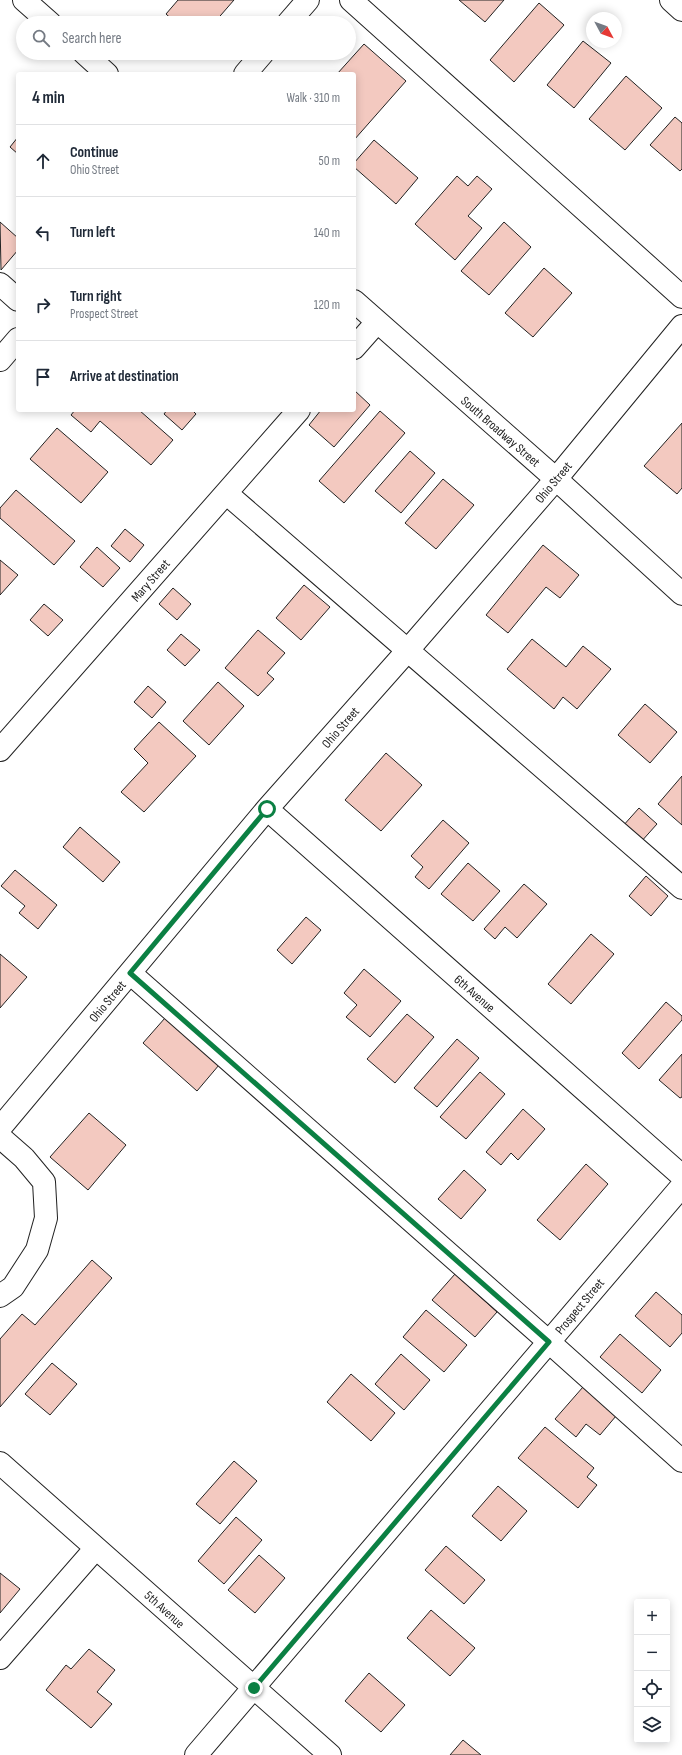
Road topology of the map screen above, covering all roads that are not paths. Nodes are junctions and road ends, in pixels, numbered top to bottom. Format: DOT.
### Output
graph roads {
  1 [pos="24,0"];
  2 [pos="308,0"];
  3 [pos="351,0"];
  4 [pos="671,0"];
  5 [pos="682,10"];
  6 [pos="42,16"];
  7 [pos="294,16"];
  8 [pos="92,60"];
  9 [pos="257,60"];
  10 [pos="105,72"];
  11 [pos="247,72"];
  12 [pos="0,284"];
  13 [pos="682,297"];
  14 [pos="16,298"];
  15 [pos="356,303"];
  16 [pos="377,322"];
  17 [pos="682,326"];
  18 [pos="16,341"];
  19 [pos="356,346"];
  20 [pos="0,360"];
  21 [pos="297,412"];
  22 [pos="556,479"];
  23 [pos="226,493"];
  24 [pos="682,594"];
  25 [pos="408,650"];
  26 [pos="0,750"];
  27 [pos="267,809"];
  28 [pos="682,888"];
  29 [pos="130,973"];
  30 [pos="0,1128"];
  31 [pos="0,1137"];
  32 [pos="682,1176"];
  33 [pos="682,1186"];
  34 [pos="0,1296"];
  35 [pos="549,1342"];
  36 [pos="682,1461"];
  37 [pos="0,1463"];
  38 [pos="96,1548"];
  39 [pos="0,1658"];
  40 [pos="254,1688"];
  41 [pos="196,1755"];
  42 [pos="330,1755"];
  1 -- 6 [label="street"];
  2 -- 7 [label="street"];
  3 -- 13 [label="street"];
  4 -- 5 [label="street"];
  8 -- 10 [label="street"];
  9 -- 11 [label="street"];
  12 -- 14 [label="street"];
  15 -- 16 [label="street, South Broadway Street"];
  16 -- 19 [label="street"];
  16 -- 22 [label="street, South Broadway Street"];
  17 -- 22 [label="street, Ohio Street"];
  18 -- 20 [label="street"];
  21 -- 23 [label="street, Mary Street"];
  22 -- 24 [label="street, South Broadway Street"];
  22 -- 25 [label="street, Ohio Street"];
  23 -- 25 [label="street"];
  23 -- 26 [label="street, Mary Street"];
  25 -- 27 [label="street, Ohio Street"];
  25 -- 28 [label="street"];
  27 -- 29 [label="street, Ohio Street"];
  27 -- 32 [label="street, 6th Avenue"];
  29 -- 30 [label="street, Ohio Street"];
  29 -- 35 [label="street"];
  31 -- 34 [label="street"];
  33 -- 35 [label="street, Prospect Street"];
  35 -- 36 [label="street"];
  35 -- 40 [label="street, Prospect Street"];
  37 -- 38 [label="street, 5th Avenue"];
  38 -- 39 [label="street"];
  38 -- 40 [label="street, 5th Avenue"];
  40 -- 41 [label="street, Prospect Street"];
  40 -- 42 [label="street, 5th Avenue"];
}
